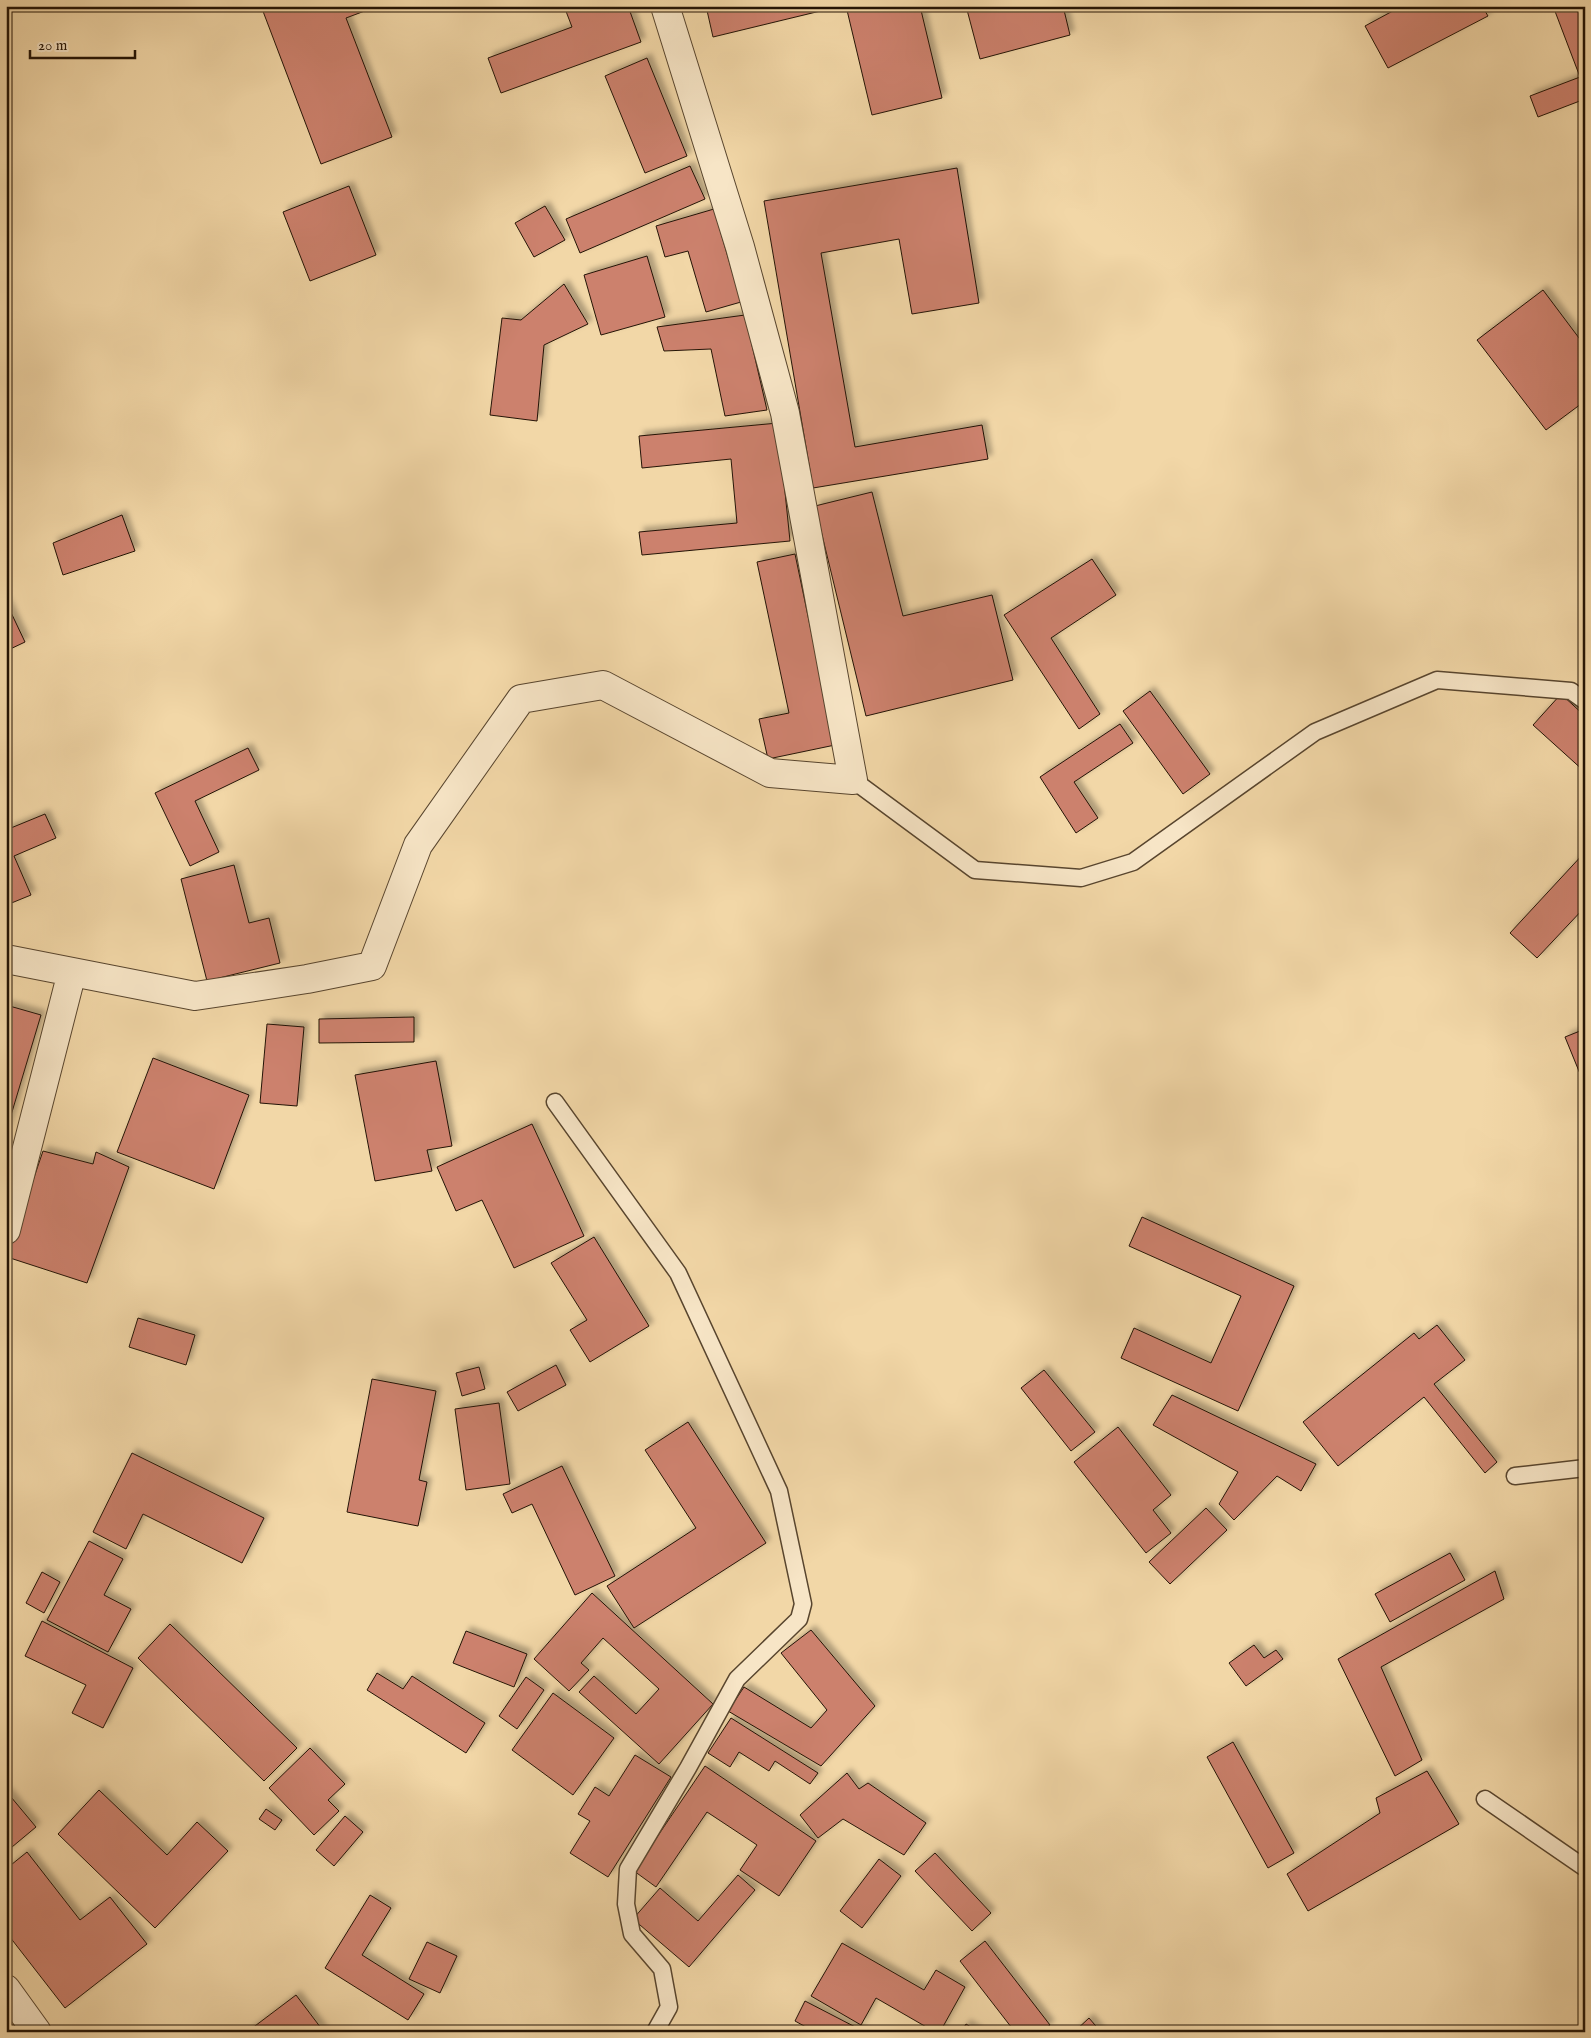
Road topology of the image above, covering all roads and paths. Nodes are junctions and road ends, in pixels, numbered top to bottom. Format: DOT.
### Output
graph roads {
  1 [pos="665,6"];
  2 [pos="1585,701"];
  3 [pos="853,780"];
  4 [pos="6,960"];
  5 [pos="72,972"];
  6 [pos="555,1102"];
  7 [pos="6,1230"];
  8 [pos="1585,1468"];
  9 [pos="1515,1476"];
  10 [pos="1485,1799"];
  11 [pos="1585,1868"];
  12 [pos="6,1989"];
  13 [pos="37,2032"];
  14 [pos="655,2032"];
  1 -- 3 [label="street"];
  2 -- 3 [label="lane"];
  3 -- 5 [label="street"];
  4 -- 5 [label="street"];
  5 -- 7 [label="street"];
  6 -- 14 [label="lane"];
  8 -- 9 [label="lane"];
  10 -- 11 [label="lane"];
  12 -- 13 [label="street"];
}
